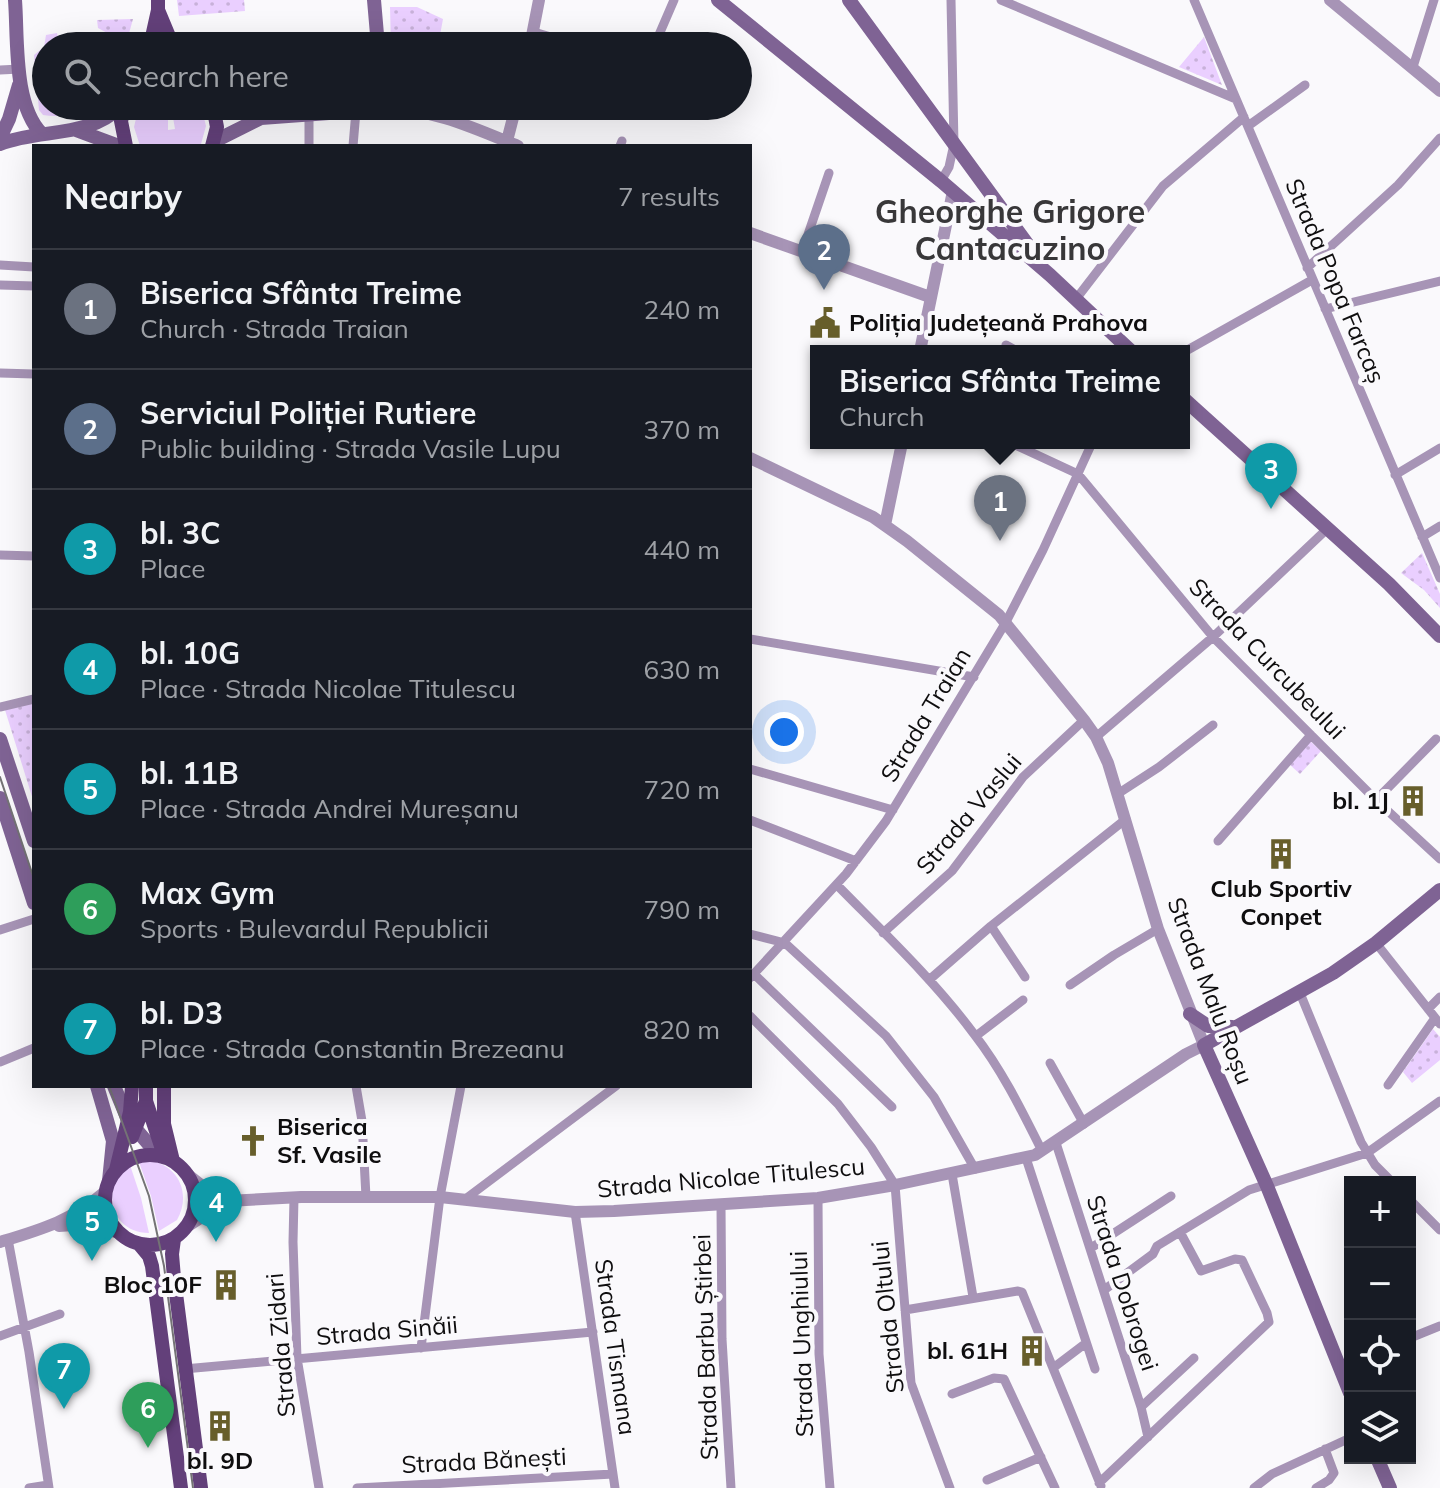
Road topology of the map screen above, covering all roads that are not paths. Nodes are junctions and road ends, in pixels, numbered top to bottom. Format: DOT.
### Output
graph roads {
  1 [pos="15,0"];
  2 [pos="374,0"];
  3 [pos="539,0"];
  4 [pos="674,0"];
  5 [pos="718,0"];
  6 [pos="849,0"];
  7 [pos="951,0"];
  8 [pos="1001,0"];
  9 [pos="1194,0"];
  10 [pos="1330,0"];
  11 [pos="1434,0"];
  12 [pos="158,5"];
  13 [pos="153,32"];
  14 [pos="168,32"];
  15 [pos="377,32"];
  16 [pos="534,32"];
  17 [pos="660,32"];
  18 [pos="1413,67"];
  19 [pos="0,70"];
  20 [pos="20,73"];
  21 [pos="1305,85"];
  22 [pos="1440,91"];
  23 [pos="1236,99"];
  24 [pos="26,106"];
  25 [pos="103,120"];
  26 [pos="121,120"];
  27 [pos="216,120"];
  28 [pos="257,120"];
  29 [pos="309,120"];
  30 [pos="359,120"];
  31 [pos="451,120"];
  32 [pos="515,120"];
  33 [pos="1246,122"];
  34 [pos="76,130"];
  35 [pos="42,134"];
  36 [pos="1440,138"];
  37 [pos="4,141"];
  38 [pos="114,144"];
  39 [pos="126,144"];
  40 [pos="214,144"];
  41 [pos="309,144"];
  42 [pos="353,144"];
  43 [pos="512,144"];
  44 [pos="954,144"];
  45 [pos="829,173"];
  46 [pos="947,186"];
  47 [pos="752,234"];
  48 [pos="802,252"];
  49 [pos="0,265"];
  50 [pos="32,267"];
  51 [pos="1307,268"];
  52 [pos="1050,275"];
  53 [pos="1312,280"];
  54 [pos="1440,281"];
  55 [pos="0,285"];
  56 [pos="32,286"];
  57 [pos="930,297"];
  58 [pos="1076,299"];
  59 [pos="1325,309"];
  60 [pos="921,345"];
  61 [pos="1125,345"];
  62 [pos="1190,349"];
  63 [pos="0,373"];
  64 [pos="32,374"];
  65 [pos="1190,404"];
  66 [pos="1440,448"];
  67 [pos="901,449"];
  68 [pos="1024,449"];
  69 [pos="1089,449"];
  70 [pos="752,459"];
  71 [pos="1078,474"];
  72 [pos="1395,475"];
  73 [pos="885,525"];
  74 [pos="1440,526"];
  75 [pos="1327,529"];
  76 [pos="1422,537"];
  77 [pos="0,555"];
  78 [pos="32,556"];
  79 [pos="1440,578"];
  80 [pos="1006,622"];
  81 [pos="1440,636"];
  82 [pos="1213,637"];
  83 [pos="752,639"];
  84 [pos="974,677"];
  85 [pos="32,699"];
  86 [pos="0,707"];
  87 [pos="1084,720"];
  88 [pos="1213,725"];
  89 [pos="1311,735"];
  90 [pos="1096,737"];
  91 [pos="0,739"];
  92 [pos="1436,739"];
  93 [pos="752,770"];
  94 [pos="1119,793"];
  95 [pos="0,798"];
  96 [pos="1376,800"];
  97 [pos="893,810"];
  98 [pos="1126,819"];
  99 [pos="752,821"];
  100 [pos="32,835"];
  101 [pos="1218,841"];
  102 [pos="1440,859"];
  103 [pos="856,861"];
  104 [pos="837,885"];
  105 [pos="1440,890"];
  106 [pos="32,897"];
  107 [pos="32,920"];
  108 [pos="991,926"];
  109 [pos="1158,929"];
  110 [pos="0,930"];
  111 [pos="883,933"];
  112 [pos="752,935"];
  113 [pos="785,943"];
  114 [pos="1376,943"];
  115 [pos="752,976"];
  116 [pos="1025,977"];
  117 [pos="929,980"];
  118 [pos="1070,985"];
  119 [pos="1300,993"];
  120 [pos="1440,997"];
  121 [pos="1023,1000"];
  122 [pos="1428,1009"];
  123 [pos="1190,1014"];
  124 [pos="752,1018"];
  125 [pos="1438,1021"];
  126 [pos="1240,1025"];
  127 [pos="976,1036"];
  128 [pos="1204,1045"];
  129 [pos="32,1049"];
  130 [pos="0,1062"];
  131 [pos="1050,1063"];
  132 [pos="1388,1085"];
  133 [pos="98,1088"];
  134 [pos="115,1088"];
  135 [pos="132,1088"];
  136 [pos="164,1088"];
  137 [pos="356,1088"];
  138 [pos="461,1088"];
  139 [pos="613,1088"];
  140 [pos="146,1094"];
  141 [pos="1440,1101"];
  142 [pos="892,1107"];
  143 [pos="131,1124"];
  144 [pos="1084,1124"];
  145 [pos="1056,1143"];
  146 [pos="1042,1151"];
  147 [pos="1367,1153"];
  148 [pos="166,1158"];
  149 [pos="1026,1158"];
  150 [pos="975,1169"];
  151 [pos="187,1174"];
  152 [pos="952,1174"];
  153 [pos="1387,1176"];
  154 [pos="114,1177"];
  155 [pos="895,1185"];
  156 [pos="1267,1186"];
  157 [pos="1171,1196"];
  158 [pos="366,1197"];
  159 [pos="440,1197"];
  160 [pos="294,1198"];
  161 [pos="818,1198"];
  162 [pos="464,1200"];
  163 [pos="227,1201"];
  164 [pos="721,1205"];
  165 [pos="1416,1206"];
  166 [pos="575,1212"];
  167 [pos="188,1226"];
  168 [pos="48,1228"];
  169 [pos="1440,1230"];
  170 [pos="1180,1232"];
  171 [pos="119,1233"];
  172 [pos="174,1239"];
  173 [pos="4,1240"];
  174 [pos="139,1244"];
  175 [pos="1091,1248"];
  176 [pos="1104,1290"];
  177 [pos="973,1297"];
  178 [pos="905,1310"];
  179 [pos="60,1314"];
  180 [pos="1440,1326"];
  181 [pos="24,1327"];
  182 [pos="593,1332"];
  183 [pos="0,1336"];
  184 [pos="1416,1336"];
  185 [pos="1086,1343"];
  186 [pos="421,1348"];
  187 [pos="297,1358"];
  188 [pos="1194,1358"];
  189 [pos="1344,1363"];
  190 [pos="1053,1368"];
  191 [pos="184,1369"];
  192 [pos="1095,1369"];
  193 [pos="952,1394"];
  194 [pos="1141,1407"];
  195 [pos="1148,1437"];
  196 [pos="1344,1441"];
  197 [pos="1325,1449"];
  198 [pos="1041,1457"];
  199 [pos="1380,1464"];
  200 [pos="613,1474"];
  201 [pos="987,1480"];
  202 [pos="49,1486"];
  203 [pos="1100,1486"];
  204 [pos="29,1488"];
  205 [pos="181,1488"];
  206 [pos="201,1488"];
  207 [pos="319,1488"];
  208 [pos="357,1488"];
  209 [pos="615,1488"];
  210 [pos="731,1488"];
  211 [pos="830,1488"];
  212 [pos="950,1488"];
  213 [pos="1055,1488"];
  214 [pos="1254,1488"];
  215 [pos="1316,1488"];
  216 [pos="1390,1488"];
  1 -- 20 [label="main road"];
  2 -- 15 [label="main road"];
  3 -- 16 [label="street"];
  4 -- 17 [label="street"];
  5 -- 46 [label="main road"];
  6 -- 44 [label="main road"];
  7 -- 44 [label="street"];
  8 -- 23 [label="street"];
  9 -- 23 [label="street, Strada Popa Farcaș"];
  10 -- 18 [label="street"];
  11 -- 18 [label="street"];
  12 -- 13 [label="main road"];
  12 -- 14 [label="main road"];
  18 -- 22 [label="street"];
  19 -- 20 [label="street"];
  20 -- 24 [label="main road"];
  20 -- 37 [label="main road"];
  21 -- 33 [label="street"];
  23 -- 33 [label="street, Strada Popa Farcaș"];
  24 -- 35 [label="main road"];
  24 -- 37 [label="main road"];
  25 -- 34 [label="main road"];
  26 -- 39 [label="main road"];
  27 -- 40 [label="main road"];
  28 -- 40 [label="main road"];
  29 -- 41 [label="street"];
  30 -- 42 [label="street"];
  31 -- 43 [label="street"];
  32 -- 43 [label="street"];
  33 -- 51 [label="street, Strada Popa Farcaș"];
  33 -- 58 [label="street"];
  34 -- 35 [label="main road"];
  34 -- 38 [label="main road"];
  35 -- 37 [label="main road"];
  36 -- 51 [label="street"];
  44 -- 46 [label="street"];
  44 -- 52 [label="main road"];
  45 -- 48 [label="street"];
  46 -- 52 [label="main road"];
  46 -- 57 [label="street"];
  47 -- 48 [label="street"];
  48 -- 57 [label="street"];
  49 -- 50 [label="street"];
  51 -- 53 [label="street, Strada Popa Farcaș"];
  52 -- 58 [label="main road"];
  53 -- 59 [label="street, Strada Popa Farcaș"];
  53 -- 62 [label="street"];
  54 -- 59 [label="street"];
  55 -- 56 [label="street"];
  57 -- 60 [label="street"];
  58 -- 61 [label="main road"];
  59 -- 72 [label="street, Strada Popa Farcaș"];
  63 -- 64 [label="street"];
  65 -- 75 [label="main road"];
  66 -- 72 [label="street"];
  67 -- 73 [label="street"];
  68 -- 71 [label="street"];
  69 -- 71 [label="street, Strada Traian"];
  70 -- 73 [label="street, Strada Malu Roșu"];
  71 -- 80 [label="street, Strada Traian"];
  71 -- 82 [label="street, Strada Curcubeului"];
  72 -- 76 [label="street, Strada Popa Farcaș"];
  73 -- 80 [label="street, Strada Malu Roșu"];
  74 -- 76 [label="street"];
  75 -- 81 [label="main road"];
  75 -- 82 [label="street"];
  76 -- 79 [label="street, Strada Popa Farcaș"];
  77 -- 78 [label="street"];
  80 -- 84 [label="street, Strada Traian"];
  80 -- 87 [label="street, Strada Malu Roșu"];
  82 -- 89 [label="street, Strada Curcubeului"];
  82 -- 90 [label="street"];
  83 -- 84 [label="street"];
  84 -- 97 [label="street, Strada Traian"];
  85 -- 86 [label="street"];
  87 -- 90 [label="street, Strada Malu Roșu"];
  87 -- 111 [label="street, Strada Vaslui"];
  88 -- 94 [label="street"];
  89 -- 96 [label="street, Strada Curcubeului"];
  89 -- 101 [label="street"];
  90 -- 94 [label="street, Strada Malu Roșu"];
  91 -- 100 [label="main road"];
  92 -- 96 [label="street"];
  93 -- 97 [label="street"];
  94 -- 98 [label="street, Strada Malu Roșu"];
  95 -- 106 [label="main road"];
  96 -- 102 [label="street, Strada Curcubeului"];
  97 -- 103 [label="street, Strada Traian"];
  98 -- 108 [label="street"];
  98 -- 109 [label="street, Strada Malu Roșu"];
  99 -- 103 [label="street"];
  103 -- 104 [label="street, Strada Traian"];
  104 -- 111 [label="street"];
  104 -- 113 [label="street, Strada Traian"];
  105 -- 114 [label="main road"];
  107 -- 110 [label="street"];
  108 -- 116 [label="street"];
  108 -- 117 [label="street"];
  109 -- 118 [label="street"];
  109 -- 123 [label="street, Strada Malu Roșu"];
  111 -- 117 [label="street"];
  112 -- 113 [label="street"];
  113 -- 115 [label="street, Strada Traian"];
  113 -- 150 [label="street"];
  114 -- 119 [label="main road"];
  114 -- 122 [label="street"];
  115 -- 142 [label="street"];
  117 -- 127 [label="street"];
  119 -- 126 [label="main road"];
  119 -- 147 [label="street"];
  120 -- 122 [label="street"];
  121 -- 127 [label="street"];
  122 -- 125 [label="street"];
  123 -- 126 [label="main road"];
  123 -- 128 [label="street, Strada Malu Roșu"];
  124 -- 155 [label="street"];
  125 -- 132 [label="street"];
  126 -- 128 [label="main road"];
  127 -- 146 [label="street"];
  128 -- 144 [label="street, Strada Nicolae Titulescu"];
  128 -- 156 [label="main road, Strada Malu Roșu"];
  129 -- 130 [label="street"];
  131 -- 144 [label="street"];
  133 -- 154 [label="main road"];
  134 -- 143 [label="main road"];
  135 -- 143 [label="main road"];
  136 -- 148 [label="main road"];
  137 -- 158 [label="street"];
  138 -- 159 [label="street"];
  139 -- 162 [label="street"];
  140 -- 143 [label="main road"];
  140 -- 148 [label="main road"];
  141 -- 147 [label="street"];
  143 -- 148 [label="main road"];
  143 -- 154 [label="main road"];
  144 -- 145 [label="street, Strada Nicolae Titulescu"];
  145 -- 146 [label="street, Strada Nicolae Titulescu"];
  145 -- 175 [label="street, Strada Dobrogei"];
  146 -- 149 [label="street, Strada Nicolae Titulescu"];
  147 -- 153 [label="street"];
  147 -- 156 [label="street"];
  148 -- 151 [label="main road"];
  148 -- 154 [label="main road"];
  149 -- 150 [label="street, Strada Nicolae Titulescu"];
  149 -- 185 [label="street"];
  150 -- 152 [label="street, Strada Nicolae Titulescu"];
  151 -- 163 [label="street"];
  151 -- 167 [label="main road"];
  152 -- 155 [label="street, Strada Nicolae Titulescu"];
  152 -- 177 [label="street"];
  154 -- 168 [label="street"];
  154 -- 171 [label="main road"];
  155 -- 161 [label="street, Strada Nicolae Titulescu"];
  155 -- 178 [label="street, Strada Oltului"];
  156 -- 170 [label="street"];
  156 -- 189 [label="main road, Strada Malu Roșu"];
  157 -- 175 [label="street"];
  158 -- 159 [label="street, Strada Nicolae Titulescu"];
  158 -- 160 [label="street, Strada Nicolae Titulescu"];
  159 -- 162 [label="street, Strada Nicolae Titulescu"];
  159 -- 186 [label="street"];
  160 -- 163 [label="street, Strada Nicolae Titulescu"];
  160 -- 187 [label="street, Strada Zidari"];
  161 -- 164 [label="street, Strada Nicolae Titulescu"];
  161 -- 211 [label="street, Strada Unghiului"];
  162 -- 166 [label="street, Strada Nicolae Titulescu"];
  163 -- 167 [label="street"];
  164 -- 166 [label="street, Strada Nicolae Titulescu"];
  164 -- 210 [label="street, Strada Barbu Știrbei"];
  165 -- 169 [label="street"];
  166 -- 182 [label="street, Strada Tismana"];
  167 -- 172 [label="main road"];
  168 -- 171 [label="street"];
  168 -- 173 [label="street"];
  170 -- 176 [label="street"];
  170 -- 195 [label="street"];
  171 -- 174 [label="main road"];
  172 -- 174 [label="main road"];
  172 -- 191 [label="main road"];
  173 -- 181 [label="street"];
  174 -- 205 [label="main road"];
  175 -- 176 [label="street, Strada Dobrogei"];
  176 -- 194 [label="street, Strada Dobrogei"];
  177 -- 178 [label="street"];
  177 -- 190 [label="street"];
  178 -- 212 [label="street, Strada Oltului"];
  179 -- 181 [label="street"];
  180 -- 184 [label="street"];
  181 -- 183 [label="street"];
  181 -- 202 [label="street"];
  182 -- 186 [label="street, Strada Sinăii"];
  182 -- 200 [label="street, Strada Tismana"];
  185 -- 190 [label="street"];
  185 -- 192 [label="street"];
  186 -- 187 [label="street, Strada Sinăii"];
  187 -- 191 [label="street, Strada Sinăii"];
  187 -- 207 [label="street, Strada Zidari"];
  188 -- 194 [label="street"];
  190 -- 203 [label="street"];
  191 -- 206 [label="main road"];
  193 -- 198 [label="street"];
  194 -- 195 [label="street, Strada Dobrogei"];
  195 -- 203 [label="street"];
  196 -- 197 [label="street"];
  197 -- 214 [label="street"];
  197 -- 215 [label="street"];
  198 -- 201 [label="street"];
  198 -- 213 [label="street"];
  199 -- 216 [label="main road"];
  200 -- 208 [label="street, Strada Bănești"];
  200 -- 209 [label="street, Strada Tismana"];
  202 -- 204 [label="street"];
}
